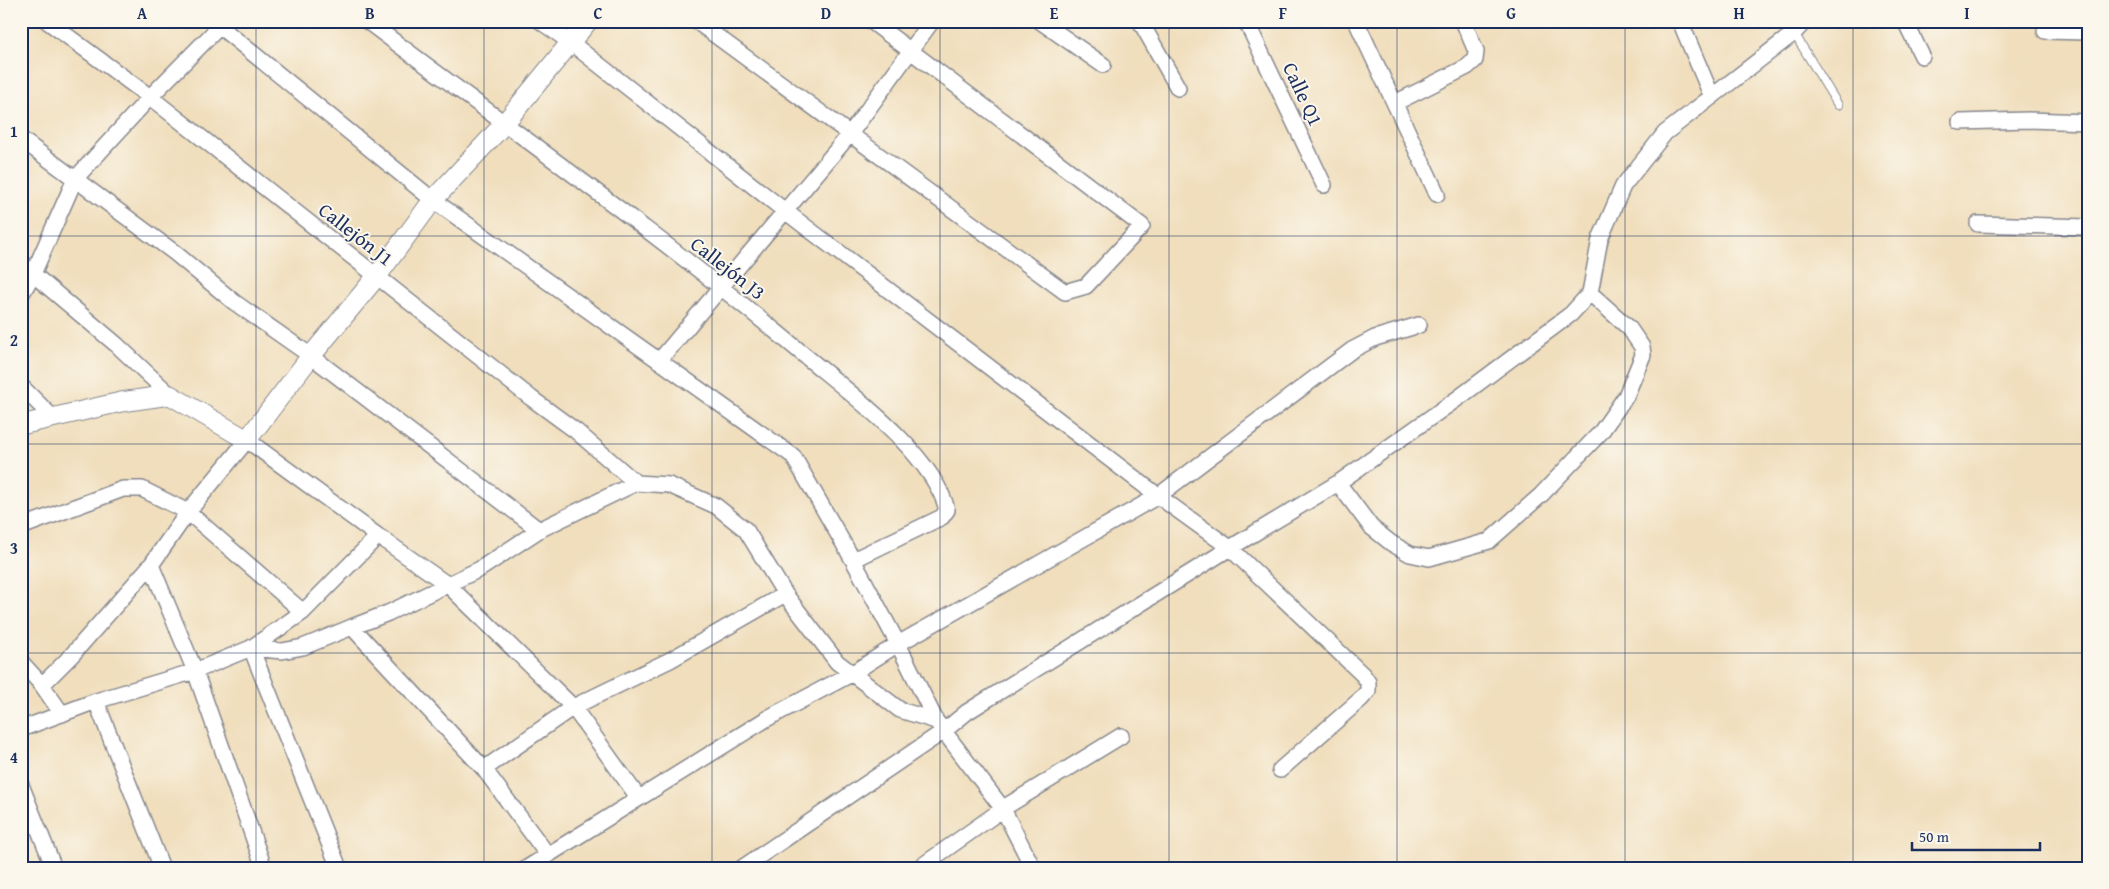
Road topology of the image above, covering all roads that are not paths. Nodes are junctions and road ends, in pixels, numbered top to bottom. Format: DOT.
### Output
graph roads {
  1 [pos="47,21"];
  2 [pos="367,21"];
  3 [pos="540,21"];
  4 [pos="588,21"];
  5 [pos="696,21"];
  6 [pos="871,21"];
  7 [pos="932,21"];
  8 [pos="1040,21"];
  9 [pos="1140,21"];
  10 [pos="1246,21"];
  11 [pos="1356,21"];
  12 [pos="1463,21"];
  13 [pos="1680,21"];
  14 [pos="1805,21"];
  15 [pos="1905,21"];
  16 [pos="219,23"];
  17 [pos="1791,27"];
  18 [pos="2045,31"];
  19 [pos="2088,32"];
  20 [pos="570,42"];
  21 [pos="911,51"];
  22 [pos="1922,56"];
  23 [pos="1103,65"];
  24 [pos="1178,88"];
  25 [pos="150,97"];
  26 [pos="1712,97"];
  27 [pos="1394,104"];
  28 [pos="1838,105"];
  29 [pos="1960,122"];
  30 [pos="2088,122"];
  31 [pos="504,124"];
  32 [pos="850,134"];
  33 [pos="21,139"];
  34 [pos="76,179"];
  35 [pos="1324,185"];
  36 [pos="1437,194"];
  37 [pos="433,200"];
  38 [pos="785,211"];
  39 [pos="1978,224"];
  40 [pos="2088,227"];
  41 [pos="21,264"];
  42 [pos="33,274"];
  43 [pos="376,276"];
  44 [pos="722,286"];
  45 [pos="1590,293"];
  46 [pos="21,295"];
  47 [pos="1419,325"];
  48 [pos="311,356"];
  49 [pos="659,361"];
  50 [pos="21,386"];
  51 [pos="170,395"];
  52 [pos="51,416"];
  53 [pos="21,425"];
  54 [pos="246,440"];
  55 [pos="636,483"];
  56 [pos="1338,483"];
  57 [pos="1158,496"];
  58 [pos="188,512"];
  59 [pos="21,527"];
  60 [pos="539,530"];
  61 [pos="378,536"];
  62 [pos="1230,548"];
  63 [pos="853,560"];
  64 [pos="151,564"];
  65 [pos="448,585"];
  66 [pos="785,594"];
  67 [pos="302,612"];
  68 [pos="352,627"];
  69 [pos="898,644"];
  70 [pos="251,648"];
  71 [pos="21,662"];
  72 [pos="195,671"];
  73 [pos="851,674"];
  74 [pos="42,685"];
  75 [pos="96,701"];
  76 [pos="573,707"];
  77 [pos="62,714"];
  78 [pos="940,726"];
  79 [pos="21,729"];
  80 [pos="1122,736"];
  81 [pos="484,769"];
  82 [pos="1280,770"];
  83 [pos="21,785"];
  84 [pos="638,797"];
  85 [pos="1003,809"];
  86 [pos="547,854"];
  87 [pos="54,868"];
  88 [pos="162,868"];
  89 [pos="264,868"];
  90 [pos="339,868"];
  91 [pos="527,868"];
  92 [pos="742,868"];
  93 [pos="919,868"];
  94 [pos="1033,868"];
  1 -- 25 [label="street, Callejón J1"];
  2 -- 31 [label="street, Callejón J3"];
  3 -- 20 [label="street"];
  4 -- 20 [label="street"];
  5 -- 32 [label="street"];
  6 -- 21 [label="street"];
  7 -- 21 [label="street"];
  8 -- 23 [label="street"];
  9 -- 24 [label="street"];
  10 -- 35 [label="street, Calle Q1"];
  11 -- 27 [label="street"];
  12 -- 27 [label="street"];
  13 -- 26 [label="street"];
  14 -- 17 [label="street"];
  15 -- 22 [label="street"];
  16 -- 25 [label="street"];
  16 -- 37 [label="street"];
  17 -- 26 [label="street"];
  17 -- 28 [label="lane"];
  18 -- 19 [label="street"];
  20 -- 31 [label="street"];
  20 -- 38 [label="street"];
  21 -- 32 [label="street"];
  21 -- 32 [label="street"];
  25 -- 34 [label="street"];
  25 -- 43 [label="street, Callejón J1"];
  26 -- 45 [label="street"];
  27 -- 36 [label="street"];
  29 -- 30 [label="street"];
  31 -- 37 [label="street"];
  31 -- 44 [label="street, Callejón J3"];
  32 -- 38 [label="street"];
  33 -- 34 [label="street"];
  34 -- 42 [label="street"];
  34 -- 48 [label="street"];
  37 -- 43 [label="street"];
  37 -- 49 [label="street"];
  38 -- 44 [label="street"];
  38 -- 57 [label="street"];
  39 -- 40 [label="street"];
  41 -- 42 [label="street"];
  42 -- 46 [label="street"];
  42 -- 51 [label="street"];
  43 -- 48 [label="street"];
  43 -- 55 [label="street, Callejón J1"];
  44 -- 49 [label="street"];
  44 -- 63 [label="street, Callejón J3"];
  45 -- 56 [label="street"];
  45 -- 56 [label="street"];
  47 -- 57 [label="street"];
  48 -- 54 [label="street"];
  48 -- 60 [label="street"];
  49 -- 63 [label="street"];
  50 -- 52 [label="street"];
  51 -- 52 [label="street"];
  51 -- 54 [label="street"];
  52 -- 53 [label="street"];
  54 -- 58 [label="street"];
  54 -- 61 [label="street"];
  55 -- 60 [label="street"];
  55 -- 66 [label="street"];
  56 -- 62 [label="street"];
  57 -- 62 [label="street"];
  57 -- 69 [label="street"];
  58 -- 59 [label="street"];
  58 -- 64 [label="street"];
  58 -- 67 [label="street"];
  60 -- 65 [label="street"];
  61 -- 65 [label="street"];
  61 -- 67 [label="street"];
  62 -- 78 [label="street"];
  62 -- 82 [label="street"];
  63 -- 69 [label="street"];
  64 -- 72 [label="street"];
  64 -- 74 [label="street"];
  65 -- 68 [label="street"];
  65 -- 76 [label="street"];
  66 -- 73 [label="street"];
  66 -- 76 [label="street"];
  67 -- 70 [label="street"];
  68 -- 70 [label="street"];
  68 -- 81 [label="street"];
  69 -- 73 [label="street"];
  69 -- 78 [label="street"];
  70 -- 72 [label="street"];
  70 -- 90 [label="street"];
  71 -- 74 [label="street"];
  72 -- 75 [label="street"];
  72 -- 89 [label="street"];
  73 -- 78 [label="street"];
  73 -- 84 [label="street"];
  74 -- 77 [label="street"];
  75 -- 77 [label="street"];
  75 -- 88 [label="street"];
  76 -- 81 [label="street"];
  76 -- 84 [label="street"];
  77 -- 79 [label="street"];
  78 -- 85 [label="street"];
  78 -- 92 [label="street"];
  80 -- 85 [label="street"];
  81 -- 86 [label="street"];
  83 -- 87 [label="street"];
  84 -- 86 [label="street"];
  85 -- 93 [label="street"];
  85 -- 94 [label="street"];
  86 -- 91 [label="street"];
}
